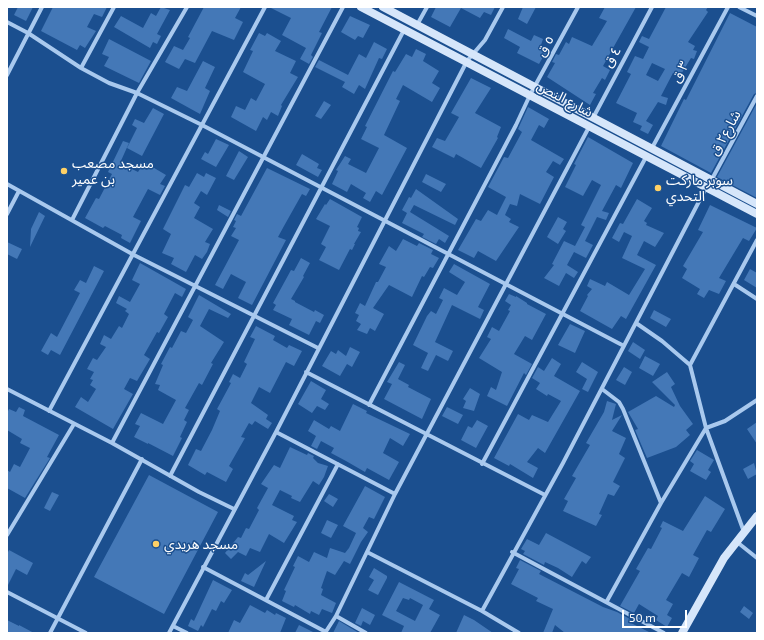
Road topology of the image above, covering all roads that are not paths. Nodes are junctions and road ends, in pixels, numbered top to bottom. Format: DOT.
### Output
graph roads {
  1 [pos="42,7"];
  2 [pos="114,7"];
  3 [pos="187,7"];
  4 [pos="264,7"];
  5 [pos="343,7"];
  6 [pos="361,7"];
  7 [pos="382,7"];
  8 [pos="427,7"];
  9 [pos="503,7"];
  10 [pos="578,7"];
  11 [pos="652,7"];
  12 [pos="728,7"];
  13 [pos="739,7"];
  14 [pos="757,16"];
  15 [pos="7,22"];
  16 [pos="417,25"];
  17 [pos="404,29"];
  18 [pos="28,33"];
  19 [pos="473,54"];
  20 [pos="467,61"];
  21 [pos="81,68"];
  22 [pos="7,75"];
  23 [pos="535,88"];
  24 [pos="137,93"];
  25 [pos="530,95"];
  26 [pos="757,96"];
  27 [pos="591,122"];
  28 [pos="202,125"];
  29 [pos="652,148"];
  30 [pos="264,157"];
  31 [pos="646,157"];
  32 [pos="712,179"];
  33 [pos="7,184"];
  34 [pos="322,188"];
  35 [pos="706,188"];
  36 [pos="19,191"];
  37 [pos="757,204"];
  38 [pos="7,214"];
  39 [pos="757,214"];
  40 [pos="72,220"];
  41 [pos="384,221"];
  42 [pos="757,240"];
  43 [pos="134,254"];
  44 [pos="447,255"];
  45 [pos="505,284"];
  46 [pos="734,284"];
  47 [pos="195,285"];
  48 [pos="757,299"];
  49 [pos="562,312"];
  50 [pos="254,316"];
  51 [pos="636,323"];
  52 [pos="624,346"];
  53 [pos="318,348"];
  54 [pos="690,366"];
  55 [pos="306,372"];
  56 [pos="7,389"];
  57 [pos="602,389"];
  58 [pos="757,400"];
  59 [pos="369,405"];
  60 [pos="49,411"];
  61 [pos="74,424"];
  62 [pos="706,428"];
  63 [pos="276,432"];
  64 [pos="428,433"];
  65 [pos="112,443"];
  66 [pos="142,459"];
  67 [pos="338,464"];
  68 [pos="482,464"];
  69 [pos="170,476"];
  70 [pos="395,494"];
  71 [pos="545,495"];
  72 [pos="661,503"];
  73 [pos="234,509"];
  74 [pos="757,516"];
  75 [pos="744,532"];
  76 [pos="7,535"];
  77 [pos="737,541"];
  78 [pos="367,552"];
  79 [pos="512,552"];
  80 [pos="757,558"];
  81 [pos="203,567"];
  82 [pos="7,592"];
  83 [pos="266,600"];
  84 [pos="607,601"];
  85 [pos="482,611"];
  86 [pos="336,616"];
  87 [pos="58,618"];
  88 [pos="173,626"];
  89 [pos="325,632"];
  90 [pos="684,632"];
  91 [pos="50,633"];
  92 [pos="86,633"];
  93 [pos="168,633"];
  94 [pos="187,633"];
  95 [pos="366,633"];
  96 [pos="519,633"];
  97 [pos="664,633"];
  1 -- 18 [label="street"];
  2 -- 21 [label="street"];
  3 -- 24 [label="street"];
  4 -- 28 [label="street"];
  5 -- 30 [label="street"];
  6 -- 17 [label="main road, شارع النص"];
  7 -- 16 [label="main road, شارع النص"];
  8 -- 16 [label="street"];
  9 -- 19 [label="street"];
  10 -- 23 [label="street, ٥ ق"];
  11 -- 27 [label="street, ٤ ق"];
  12 -- 29 [label="street, ٣ ق"];
  13 -- 14 [label="street"];
  15 -- 18 [label="street"];
  16 -- 19 [label="main road, شارع النص"];
  17 -- 20 [label="main road, شارع النص"];
  17 -- 34 [label="street"];
  18 -- 21 [label="street"];
  18 -- 22 [label="street"];
  19 -- 20 [label="street"];
  19 -- 23 [label="main road, شارع النص"];
  20 -- 25 [label="main road, شارع النص"];
  20 -- 41 [label="street"];
  21 -- 24 [label="street"];
  23 -- 25 [label="street, ٥ ق"];
  23 -- 27 [label="main road, شارع النص"];
  24 -- 28 [label="street"];
  24 -- 40 [label="street"];
  25 -- 27 [label="main road, شارع النص"];
  25 -- 44 [label="street, ٥ ق"];
  26 -- 32 [label="street, شارع٢ ق"];
  27 -- 29 [label="main road, شارع النص"];
  27 -- 31 [label="main road, شارع النص"];
  27 -- 45 [label="street, ٤ ق"];
  28 -- 30 [label="street"];
  28 -- 43 [label="street"];
  29 -- 32 [label="main road, شارع النص"];
  30 -- 34 [label="street"];
  30 -- 47 [label="street"];
  31 -- 35 [label="main road, شارع النص"];
  31 -- 49 [label="street"];
  32 -- 37 [label="main road, شارع النص"];
  33 -- 36 [label="street"];
  34 -- 41 [label="street"];
  34 -- 50 [label="street"];
  35 -- 39 [label="main road, شارع النص"];
  35 -- 51 [label="street"];
  36 -- 38 [label="street"];
  36 -- 40 [label="street"];
  40 -- 43 [label="street"];
  41 -- 44 [label="street"];
  41 -- 53 [label="street"];
  42 -- 46 [label="street"];
  43 -- 47 [label="street"];
  43 -- 60 [label="street"];
  44 -- 45 [label="street"];
  44 -- 59 [label="street, ٥ ق"];
  45 -- 49 [label="street"];
  45 -- 64 [label="street, ٤ ق"];
  46 -- 48 [label="street"];
  46 -- 54 [label="street"];
  47 -- 50 [label="street"];
  47 -- 65 [label="street"];
  49 -- 52 [label="street"];
  49 -- 68 [label="street"];
  50 -- 53 [label="street"];
  50 -- 69 [label="street"];
  51 -- 52 [label="street"];
  51 -- 54 [label="street"];
  52 -- 57 [label="street"];
  53 -- 55 [label="street"];
  54 -- 62 [label="street"];
  55 -- 59 [label="street"];
  55 -- 63 [label="street"];
  56 -- 60 [label="street"];
  57 -- 71 [label="street"];
  57 -- 72 [label="street"];
  58 -- 62 [label="street"];
  59 -- 64 [label="street"];
  60 -- 61 [label="street"];
  61 -- 65 [label="street"];
  61 -- 76 [label="street"];
  62 -- 72 [label="street"];
  62 -- 75 [label="street"];
  63 -- 67 [label="street"];
  63 -- 73 [label="street"];
  64 -- 68 [label="street"];
  64 -- 70 [label="street, ٤ ق"];
  65 -- 66 [label="street"];
  66 -- 69 [label="street"];
  66 -- 87 [label="street"];
  67 -- 70 [label="street"];
  67 -- 83 [label="street"];
  68 -- 71 [label="street"];
  69 -- 73 [label="street"];
  70 -- 78 [label="street, ٤ ق"];
  71 -- 79 [label="street"];
  72 -- 84 [label="street"];
  73 -- 81 [label="street"];
  74 -- 75 [label="main road"];
  75 -- 77 [label="main road"];
  77 -- 80 [label="street"];
  77 -- 90 [label="main road"];
  78 -- 85 [label="street"];
  78 -- 86 [label="street, ٤ ق"];
  79 -- 84 [label="street"];
  79 -- 85 [label="street"];
  81 -- 83 [label="street"];
  81 -- 88 [label="street"];
  82 -- 87 [label="street"];
  83 -- 89 [label="street"];
  84 -- 97 [label="street"];
  85 -- 96 [label="street"];
  86 -- 89 [label="street, ٤ ق"];
  86 -- 95 [label="street"];
  87 -- 91 [label="street"];
  87 -- 92 [label="street"];
  88 -- 93 [label="street"];
  88 -- 94 [label="street"];
}
